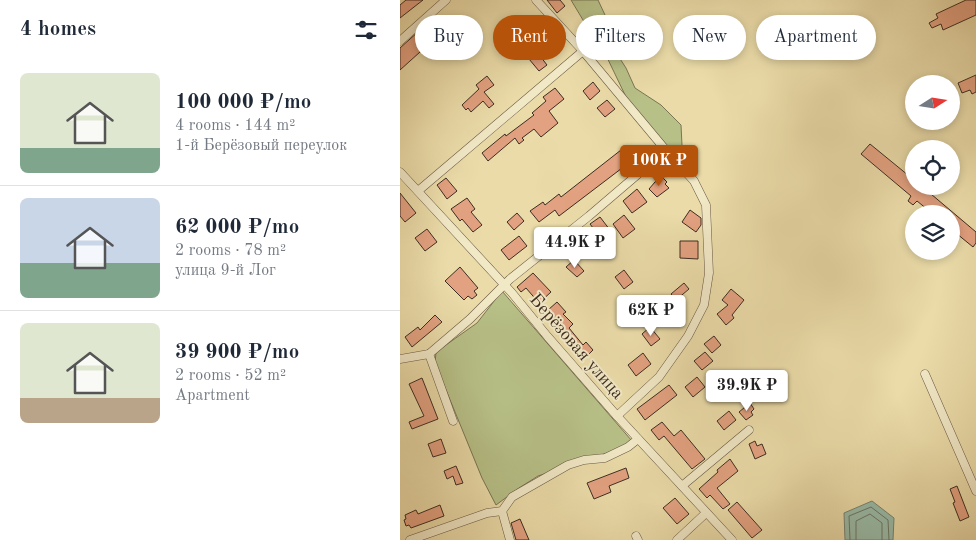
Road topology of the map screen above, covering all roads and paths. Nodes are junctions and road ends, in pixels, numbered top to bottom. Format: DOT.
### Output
graph roads {
  1 [pos="446,0"];
  2 [pos="536,0"];
  3 [pos="400,41"];
  4 [pos="576,43"];
  5 [pos="576,57"];
  6 [pos="591,60"];
  7 [pos="664,148"];
  8 [pos="400,172"];
  9 [pos="418,191"];
  10 [pos="504,284"];
  11 [pos="429,354"];
  12 [pos="400,359"];
  13 [pos="925,374"];
  14 [pos="617,416"];
  15 [pos="453,421"];
  16 [pos="749,430"];
  17 [pos="638,439"];
  18 [pos="682,486"];
  19 [pos="976,492"];
  20 [pos="502,511"];
  21 [pos="706,513"];
  22 [pos="410,540"];
  23 [pos="510,540"];
  24 [pos="677,540"];
  25 [pos="732,540"];
  1 -- 3 [label="street"];
  2 -- 4 [label="street"];
  5 -- 9 [label="street"];
  6 -- 7 [label="street"];
  7 -- 10 [label="street"];
  7 -- 14 [label="street"];
  8 -- 9 [label="street, Берёзовая улица"];
  9 -- 10 [label="street, Берёзовая улица"];
  10 -- 11 [label="street"];
  10 -- 14 [label="street, Берёзовая улица"];
  11 -- 12 [label="street"];
  11 -- 15 [label="street"];
  13 -- 19 [label="street"];
  14 -- 17 [label="street, Берёзовая улица"];
  16 -- 18 [label="street"];
  17 -- 18 [label="street, Берёзовая улица"];
  17 -- 20 [label="street"];
  18 -- 21 [label="street, Берёзовая улица"];
  20 -- 22 [label="street"];
  20 -- 23 [label="street"];
  21 -- 24 [label="street"];
  21 -- 25 [label="street, Берёзовая улица"];
}
